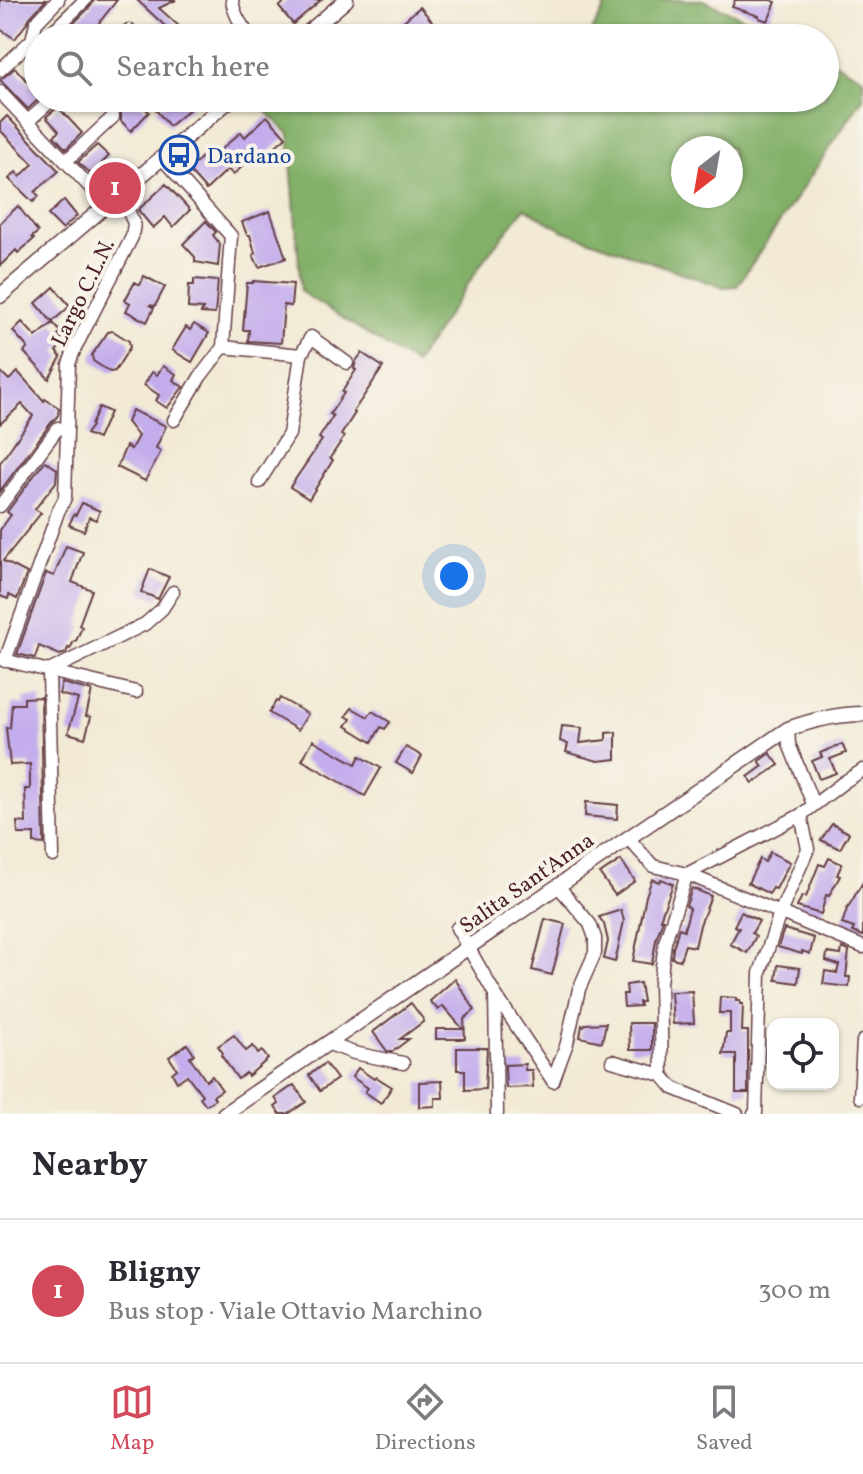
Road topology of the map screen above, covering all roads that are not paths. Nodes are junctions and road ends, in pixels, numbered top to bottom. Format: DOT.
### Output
graph roads {
  1 [pos="58,0"];
  2 [pos="85,0"];
  3 [pos="232,0"];
  4 [pos="346,0"];
  5 [pos="36,24"];
  6 [pos="60,24"];
  7 [pos="240,24"];
  8 [pos="318,24"];
  9 [pos="24,50"];
  10 [pos="0,70"];
  11 [pos="0,92"];
  12 [pos="38,112"];
  13 [pos="216,112"];
  14 [pos="113,117"];
  15 [pos="28,121"];
  16 [pos="162,158"];
  17 [pos="66,161"];
  18 [pos="120,194"];
  19 [pos="107,205"];
  20 [pos="0,296"];
  21 [pos="223,347"];
  22 [pos="301,355"];
  23 [pos="347,363"];
  24 [pos="174,420"];
  25 [pos="58,428"];
  26 [pos="259,482"];
  27 [pos="0,506"];
  28 [pos="173,592"];
  29 [pos="3,660"];
  30 [pos="49,671"];
  31 [pos="136,692"];
  32 [pos="863,714"];
  33 [pos="788,729"];
  34 [pos="863,770"];
  35 [pos="813,804"];
  36 [pos="801,815"];
  37 [pos="628,838"];
  38 [pos="53,856"];
  39 [pos="687,874"];
  40 [pos="558,886"];
  41 [pos="780,913"];
  42 [pos="457,928"];
  43 [pos="469,947"];
  44 [pos="863,947"];
  45 [pos="495,994"];
  46 [pos="863,1041"];
  47 [pos="329,1044"];
  48 [pos="612,1061"];
  49 [pos="403,1063"];
  50 [pos="662,1075"];
  51 [pos="860,1097"];
  52 [pos="224,1114"];
  53 [pos="497,1114"];
  54 [pos="737,1114"];
  55 [pos="754,1114"];
  1 -- 5 [label="street"];
  2 -- 6 [label="street"];
  3 -- 7 [label="street"];
  4 -- 8 [label="street"];
  9 -- 10 [label="street"];
  11 -- 15 [label="street"];
  12 -- 15 [label="street"];
  13 -- 16 [label="street"];
  14 -- 17 [label="street"];
  15 -- 17 [label="street"];
  16 -- 18 [label="street"];
  16 -- 21 [label="street"];
  17 -- 19 [label="street"];
  18 -- 19 [label="street"];
  18 -- 29 [label="street, Largo C.L.N."];
  19 -- 20 [label="street"];
  21 -- 22 [label="street"];
  21 -- 24 [label="street"];
  22 -- 23 [label="street"];
  22 -- 26 [label="street"];
  25 -- 27 [label="street"];
  28 -- 30 [label="street"];
  29 -- 30 [label="street"];
  30 -- 31 [label="street"];
  30 -- 38 [label="street"];
  32 -- 33 [label="street, Salita Sant'Anna"];
  33 -- 35 [label="street"];
  33 -- 37 [label="street, Salita Sant'Anna"];
  34 -- 35 [label="street"];
  35 -- 36 [label="street"];
  36 -- 39 [label="street"];
  36 -- 41 [label="street"];
  37 -- 39 [label="street"];
  37 -- 40 [label="street, Salita Sant'Anna"];
  39 -- 41 [label="street"];
  39 -- 50 [label="street"];
  40 -- 43 [label="street, Salita Sant'Anna"];
  40 -- 45 [label="street"];
  41 -- 44 [label="street"];
  41 -- 55 [label="street"];
  42 -- 43 [label="street"];
  43 -- 45 [label="street"];
  43 -- 47 [label="street, Salita Sant'Anna"];
  45 -- 53 [label="street"];
  46 -- 51 [label="street"];
  47 -- 49 [label="street"];
  47 -- 52 [label="street, Salita Sant'Anna"];
  48 -- 50 [label="street"];
  50 -- 54 [label="street"];
}
